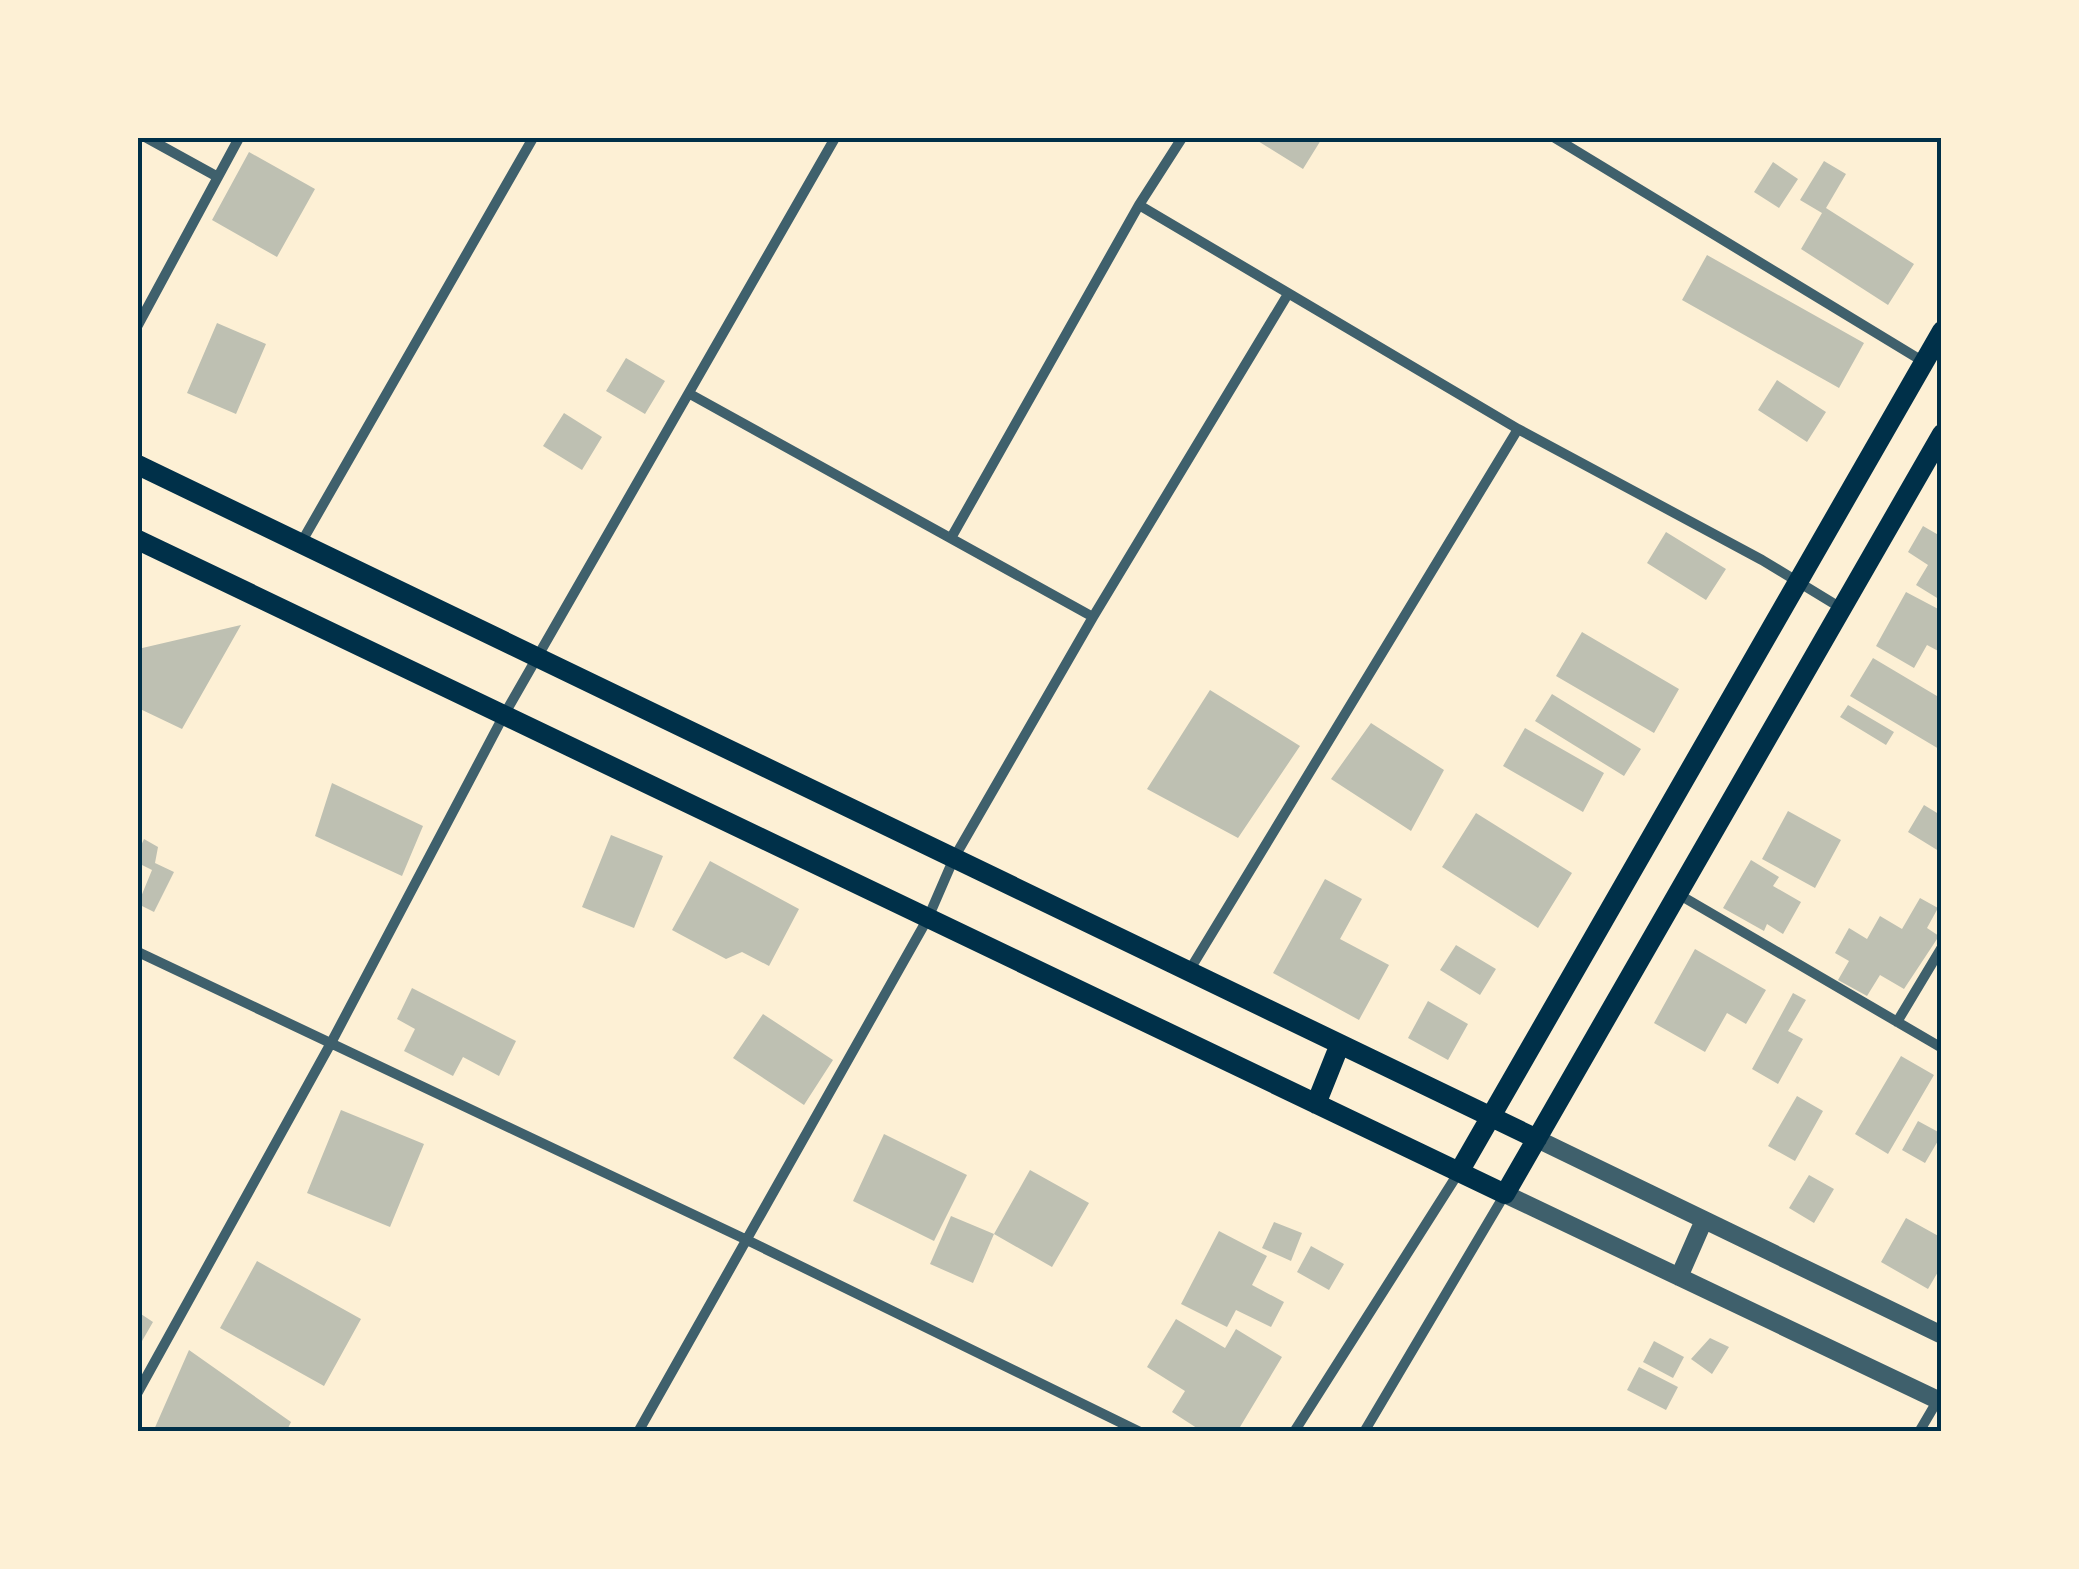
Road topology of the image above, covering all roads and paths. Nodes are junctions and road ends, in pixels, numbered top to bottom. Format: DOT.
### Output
graph roads {
  1 [pos="146,138"];
  2 [pos="239,138"];
  3 [pos="533,138"];
  4 [pos="835,138"];
  5 [pos="1182,138"];
  6 [pos="1555,138"];
  7 [pos="216,176"];
  8 [pos="1140,205"];
  9 [pos="1288,294"];
  10 [pos="138,324"];
  11 [pos="1942,331"];
  12 [pos="1924,362"];
  13 [pos="690,394"];
  14 [pos="1518,428"];
  15 [pos="1942,434"];
  16 [pos="138,465"];
  17 [pos="951,538"];
  18 [pos="138,540"];
  19 [pos="301,544"];
  20 [pos="1798,582"];
  21 [pos="1841,608"];
  22 [pos="1092,617"];
  23 [pos="539,658"];
  24 [pos="504,715"];
  25 [pos="954,858"];
  26 [pos="1678,894"];
  27 [pos="928,918"];
  28 [pos="1942,947"];
  29 [pos="138,952"];
  30 [pos="1189,972"];
  31 [pos="1897,1022"];
  32 [pos="331,1043"];
  33 [pos="1340,1044"];
  34 [pos="1942,1048"];
  35 [pos="1316,1104"];
  36 [pos="1490,1116"];
  37 [pos="1537,1139"];
  38 [pos="1459,1172"];
  39 [pos="1505,1194"];
  40 [pos="1704,1220"];
  41 [pos="747,1240"];
  42 [pos="1679,1277"];
  43 [pos="1942,1334"];
  44 [pos="138,1392"];
  45 [pos="1940,1399"];
  46 [pos="638,1432"];
  47 [pos="1140,1432"];
  48 [pos="1294,1432"];
  49 [pos="1364,1432"];
  50 [pos="1919,1432"];
  1 -- 7 [label="street"];
  2 -- 7 [label="street"];
  3 -- 19 [label="street"];
  4 -- 13 [label="street"];
  5 -- 8 [label="street"];
  6 -- 12 [label="street"];
  7 -- 10 [label="street"];
  8 -- 9 [label="street"];
  8 -- 17 [label="street"];
  9 -- 14 [label="street"];
  9 -- 22 [label="street"];
  11 -- 12 [label="main road"];
  12 -- 20 [label="main road"];
  13 -- 17 [label="street"];
  13 -- 23 [label="street"];
  14 -- 20 [label="street"];
  14 -- 30 [label="street"];
  15 -- 21 [label="main road"];
  16 -- 19 [label="main road"];
  17 -- 22 [label="street"];
  18 -- 24 [label="main road"];
  19 -- 23 [label="main road"];
  20 -- 21 [label="street"];
  20 -- 36 [label="main road"];
  21 -- 26 [label="main road"];
  22 -- 25 [label="street"];
  23 -- 24 [label="street"];
  23 -- 25 [label="main road"];
  24 -- 27 [label="main road"];
  24 -- 32 [label="street"];
  25 -- 27 [label="street"];
  25 -- 30 [label="main road"];
  26 -- 31 [label="street"];
  26 -- 37 [label="main road"];
  27 -- 35 [label="main road"];
  27 -- 41 [label="street"];
  28 -- 31 [label="street"];
  29 -- 32 [label="street"];
  30 -- 33 [label="main road"];
  31 -- 34 [label="street"];
  32 -- 41 [label="street"];
  32 -- 44 [label="street"];
  33 -- 35 [label="main road"];
  33 -- 36 [label="main road"];
  35 -- 38 [label="main road"];
  36 -- 37 [label="main road"];
  36 -- 38 [label="main road"];
  37 -- 39 [label="main road"];
  37 -- 40 [label="street"];
  38 -- 39 [label="main road"];
  38 -- 48 [label="street"];
  39 -- 42 [label="street"];
  39 -- 49 [label="street"];
  40 -- 42 [label="street"];
  40 -- 43 [label="street"];
  41 -- 46 [label="street"];
  41 -- 47 [label="street"];
  42 -- 45 [label="street"];
  45 -- 50 [label="street"];
}
